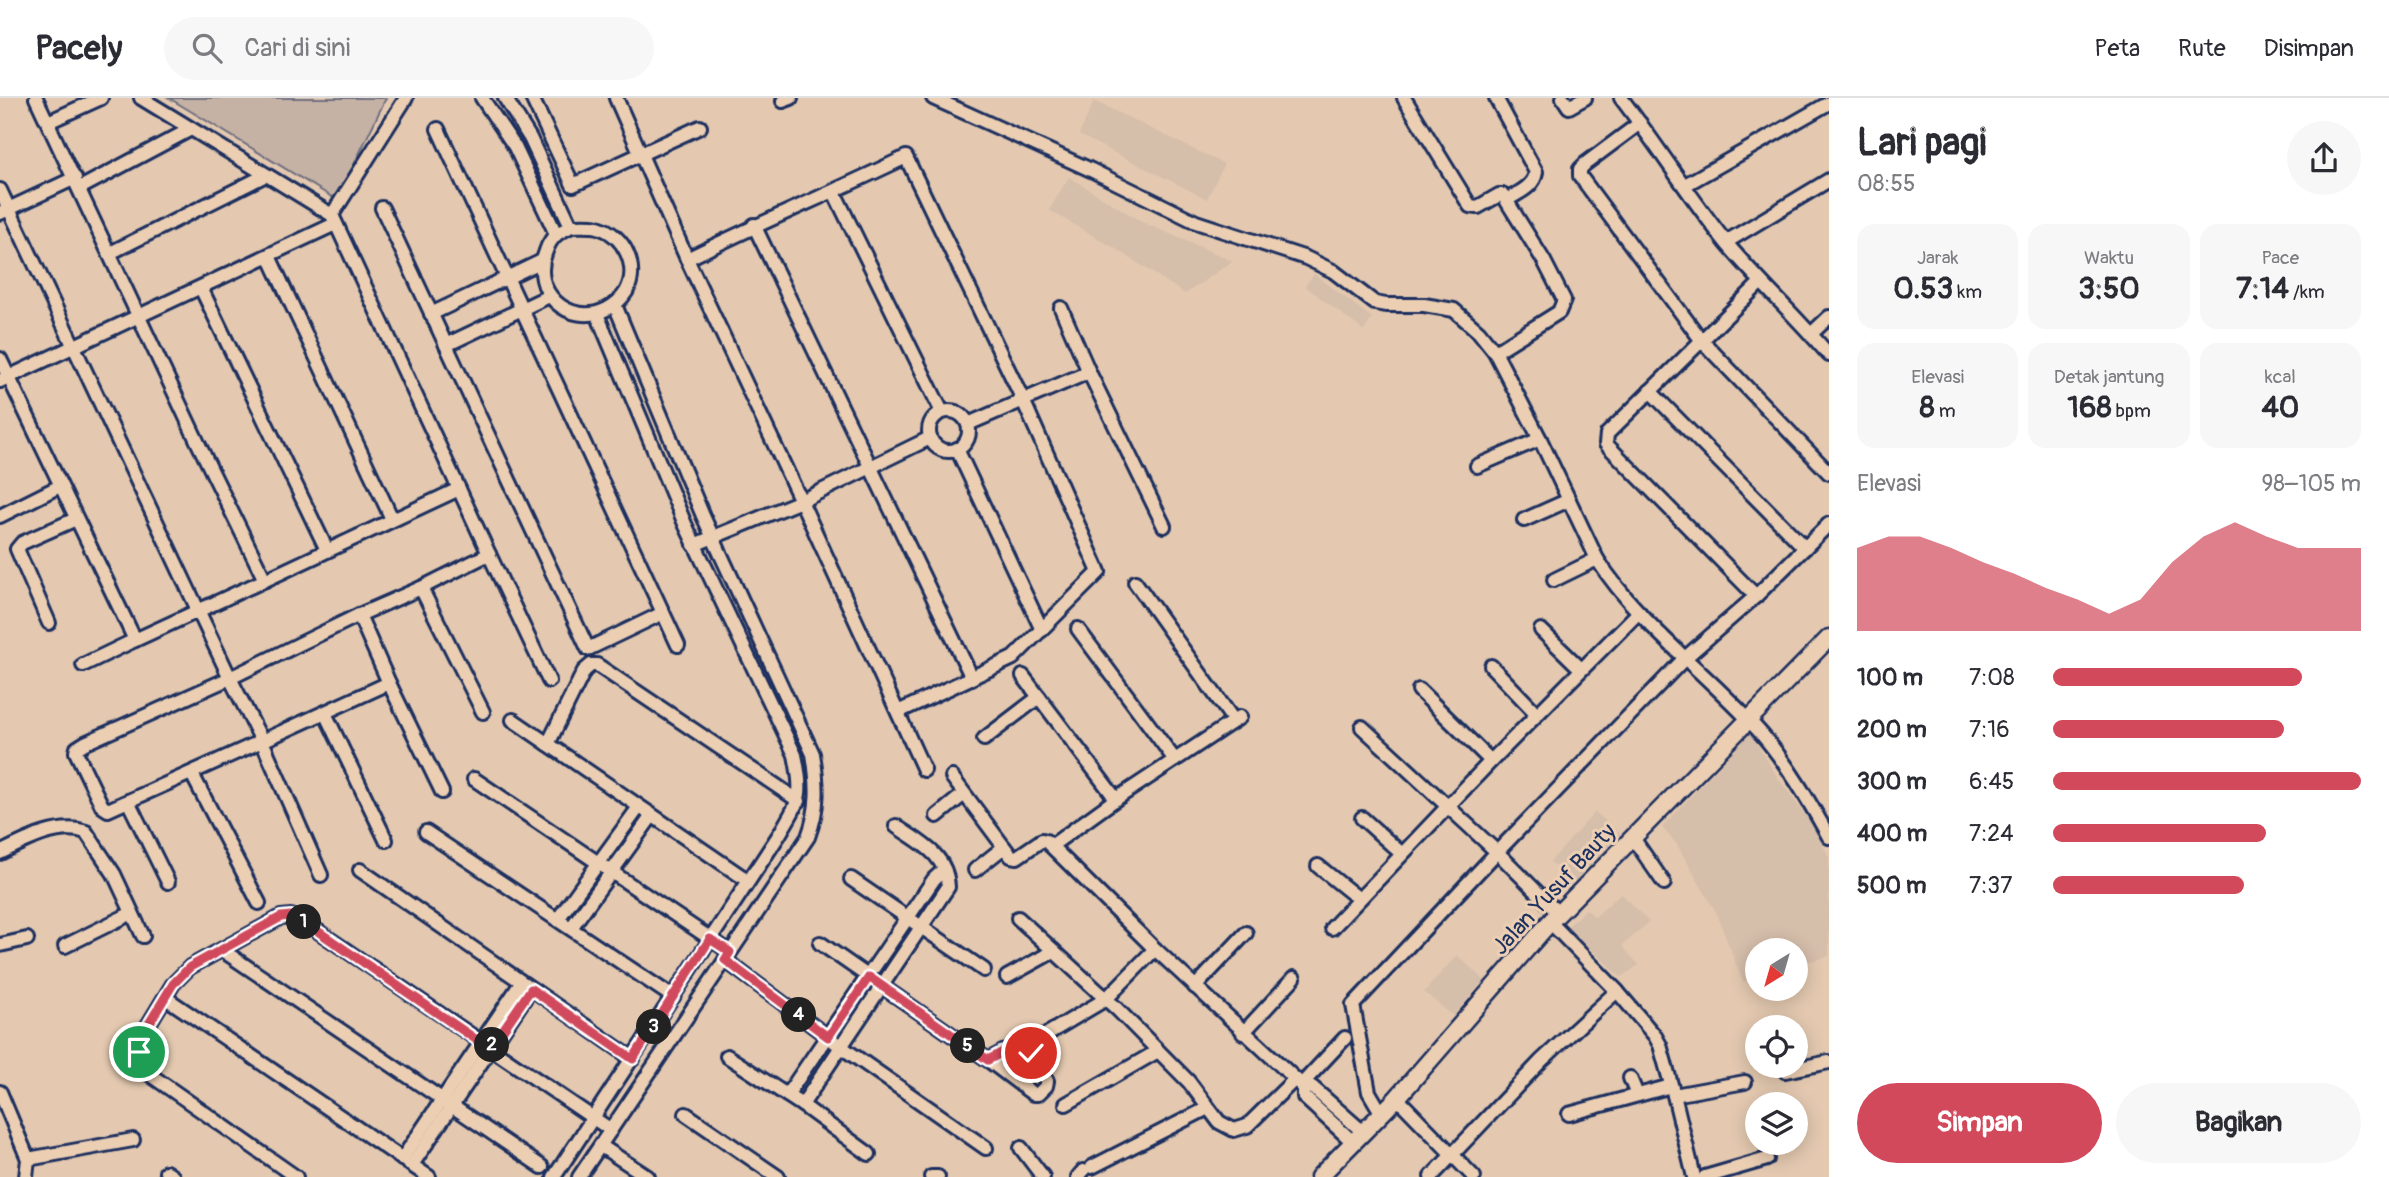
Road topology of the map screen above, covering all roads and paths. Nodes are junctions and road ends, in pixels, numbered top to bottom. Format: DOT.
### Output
graph roads {
  1 [pos="36,98"];
  2 [pos="102,98"];
  3 [pos="141,98"];
  4 [pos="406,98"];
  5 [pos="482,98"];
  6 [pos="505,98"];
  7 [pos="532,98"];
  8 [pos="615,98"];
  9 [pos="933,98"];
  10 [pos="1404,98"];
  11 [pos="1496,98"];
  12 [pos="1563,98"];
  13 [pos="1585,98"];
  14 [pos="1621,98"];
  15 [pos="1827,108"];
  16 [pos="48,122"];
  17 [pos="1640,123"];
  18 [pos="700,127"];
  19 [pos="191,129"];
  20 [pos="438,129"];
  21 [pos="530,138"];
  22 [pos="515,147"];
  23 [pos="642,155"];
  24 [pos="265,175"];
  25 [pos="1829,180"];
  26 [pos="77,183"];
  27 [pos="1685,184"];
  28 [pos="0,190"];
  29 [pos="835,192"];
  30 [pos="1507,200"];
  31 [pos="382,208"];
  32 [pos="5,211"];
  33 [pos="334,220"];
  34 [pos="754,225"];
  35 [pos="572,226"];
  36 [pos="555,234"];
  37 [pos="1726,242"];
  38 [pos="110,253"];
  39 [pos="269,256"];
  40 [pos="687,259"];
  41 [pos="542,261"];
  42 [pos="506,278"];
  43 [pos="1760,282"];
  44 [pos="201,288"];
  45 [pos="549,296"];
  46 [pos="615,305"];
  47 [pos="1061,308"];
  48 [pos="520,309"];
  49 [pos="431,314"];
  50 [pos="597,314"];
  51 [pos="139,317"];
  52 [pos="1829,317"];
  53 [pos="1811,334"];
  54 [pos="1702,341"];
  55 [pos="75,345"];
  56 [pos="446,345"];
  57 [pos="1495,352"];
  58 [pos="1829,355"];
  59 [pos="0,359"];
  60 [pos="1089,372"];
  61 [pos="4,380"];
  62 [pos="1650,391"];
  63 [pos="1023,400"];
  64 [pos="942,412"];
  65 [pos="968,424"];
  66 [pos="930,438"];
  67 [pos="1540,439"];
  68 [pos="957,449"];
  69 [pos="1477,466"];
  70 [pos="871,469"];
  71 [pos="1829,473"];
  72 [pos="60,486"];
  73 [pos="459,489"];
  74 [pos="1569,500"];
  75 [pos="801,501"];
  76 [pos="0,516"];
  77 [pos="703,516"];
  78 [pos="76,519"];
  79 [pos="392,519"];
  80 [pos="1524,520"];
  81 [pos="685,524"];
  82 [pos="1829,524"];
  83 [pos="1164,526"];
  84 [pos="713,537"];
  85 [pos="694,545"];
  86 [pos="1805,548"];
  87 [pos="327,550"];
  88 [pos="489,554"];
  89 [pos="1597,559"];
  90 [pos="265,580"];
  91 [pos="1554,580"];
  92 [pos="1135,582"];
  93 [pos="421,588"];
  94 [pos="1756,596"];
  95 [pos="199,611"];
  96 [pos="1639,612"];
  97 [pos="663,613"];
  98 [pos="359,615"];
  99 [pos="49,623"];
  100 [pos="1078,629"];
  101 [pos="1042,630"];
  102 [pos="1541,630"];
  103 [pos="1829,638"];
  104 [pos="135,640"];
  105 [pos="678,645"];
  106 [pos="1685,658"];
  107 [pos="83,664"];
  108 [pos="1491,666"];
  109 [pos="1581,669"];
  110 [pos="1023,676"];
  111 [pos="230,678"];
  112 [pos="972,678"];
  113 [pos="549,681"];
  114 [pos="389,683"];
  115 [pos="1419,690"];
  116 [pos="1039,697"];
  117 [pos="483,712"];
  118 [pos="898,712"];
  119 [pos="325,713"];
  120 [pos="1537,714"];
  121 [pos="513,720"];
  122 [pos="1750,721"];
  123 [pos="1362,727"];
  124 [pos="984,739"];
  125 [pos="262,741"];
  126 [pos="548,744"];
  127 [pos="813,754"];
  128 [pos="795,755"];
  129 [pos="1175,760"];
  130 [pos="1491,761"];
  131 [pos="924,770"];
  132 [pos="192,774"];
  133 [pos="952,777"];
  134 [pos="474,779"];
  135 [pos="442,792"];
  136 [pos="964,794"];
  137 [pos="1116,799"];
  138 [pos="799,801"];
  139 [pos="129,803"];
  140 [pos="639,807"];
  141 [pos="1447,808"];
  142 [pos="937,816"];
  143 [pos="651,817"];
  144 [pos="1362,818"];
  145 [pos="896,826"];
  146 [pos="426,832"];
  147 [pos="1829,837"];
  148 [pos="1633,838"];
  149 [pos="386,840"];
  150 [pos="1051,846"];
  151 [pos="1004,847"];
  152 [pos="1497,852"];
  153 [pos="0,853"];
  154 [pos="1402,854"];
  155 [pos="599,864"];
  156 [pos="1318,866"];
  157 [pos="360,870"];
  158 [pos="975,870"];
  159 [pos="611,872"];
  160 [pos="939,874"];
  161 [pos="321,876"];
  162 [pos="741,876"];
  163 [pos="851,879"];
  164 [pos="168,882"];
  165 [pos="1664,883"];
  166 [pos="1359,899"];
  167 [pos="259,903"];
  168 [pos="132,913"];
  169 [pos="1018,918"];
  170 [pos="1555,918"];
  171 [pos="558,919"];
  172 [pos="909,919"];
  173 [pos="571,928"];
  174 [pos="921,928"];
  175 [pos="1332,928"];
  176 [pos="1246,933"];
  177 [pos="143,936"];
  178 [pos="27,939"];
  179 [pos="710,939"];
  180 [pos="820,943"];
  181 [pos="0,945"];
  182 [pos="65,946"];
  183 [pos="1155,949"];
  184 [pos="222,950"];
  185 [pos="1054,951"];
  186 [pos="728,956"];
  187 [pos="984,970"];
  188 [pos="869,977"];
  189 [pos="1007,977"];
  190 [pos="1294,978"];
  191 [pos="526,986"];
  192 [pos="881,986"];
  193 [pos="1195,987"];
  194 [pos="1617,991"];
  195 [pos="673,997"];
  196 [pos="166,998"];
  197 [pos="1106,999"];
  198 [pos="1243,1033"];
  199 [pos="828,1037"];
  200 [pos="1042,1037"];
  201 [pos="1345,1038"];
  202 [pos="485,1046"];
  203 [pos="840,1046"];
  204 [pos="1158,1051"];
  205 [pos="727,1056"];
  206 [pos="633,1059"];
  207 [pos="988,1060"];
  208 [pos="1829,1062"];
  209 [pos="1808,1066"];
  210 [pos="1630,1078"];
  211 [pos="1745,1082"];
  212 [pos="1300,1084"];
  213 [pos="1673,1090"];
  214 [pos="0,1092"];
  215 [pos="788,1095"];
  216 [pos="1637,1095"];
  217 [pos="1396,1098"];
  218 [pos="447,1103"];
  219 [pos="802,1104"];
  220 [pos="1066,1104"];
  221 [pos="1208,1108"];
  222 [pos="686,1114"];
  223 [pos="1382,1114"];
  224 [pos="1569,1114"];
  225 [pos="593,1120"];
  226 [pos="611,1130"];
  227 [pos="1358,1137"];
  228 [pos="133,1140"];
  229 [pos="601,1146"];
  230 [pos="986,1148"];
  231 [pos="1020,1149"];
  232 [pos="869,1154"];
  233 [pos="1451,1155"];
  234 [pos="1767,1159"];
  235 [pos="407,1162"];
  236 [pos="542,1167"];
  237 [pos="28,1171"];
  238 [pos="1084,1172"];
  239 [pos="296,1177"];
  240 [pos="429,1177"];
  241 [pos="554,1177"];
  242 [pos="579,1177"];
  243 [pos="648,1177"];
  244 [pos="778,1177"];
  245 [pos="931,1177"];
  246 [pos="938,1177"];
  247 [pos="1043,1177"];
  248 [pos="1319,1177"];
  249 [pos="1431,1177"];
  250 [pos="1474,1177"];
  251 [pos="1694,1177"];
  252 [pos="1705,1177"];
  1 -- 16 [label="street"];
  2 -- 16 [label="street"];
  3 -- 19 [label="street"];
  4 -- 33 [label="street"];
  5 -- 22 [label="street"];
  6 -- 21 [label="street"];
  7 -- 23 [label="street"];
  8 -- 23 [label="street"];
  9 -- 57 [label="street"];
  10 -- 30 [label="street"];
  11 -- 30 [label="street"];
  12 -- 13 [label="street"];
  14 -- 17 [label="street"];
  15 -- 27 [label="street"];
  16 -- 26 [label="street"];
  17 -- 27 [label="street"];
  17 -- 54 [label="street"];
  18 -- 23 [label="street"];
  19 -- 24 [label="street"];
  19 -- 26 [label="street"];
  20 -- 42 [label="street"];
  21 -- 22 [label="street"];
  21 -- 35 [label="street"];
  22 -- 36 [label="street"];
  23 -- 40 [label="street"];
  24 -- 33 [label="street"];
  24 -- 38 [label="street"];
  25 -- 37 [label="street"];
  26 -- 32 [label="street"];
  26 -- 38 [label="street"];
  27 -- 37 [label="street"];
  28 -- 32 [label="street"];
  29 -- 34 [label="street"];
  29 -- 63 [label="street"];
  29 -- 64 [label="street"];
  30 -- 57 [label="street"];
  31 -- 49 [label="street"];
  32 -- 55 [label="street"];
  33 -- 39 [label="street"];
  33 -- 73 [label="street"];
  34 -- 40 [label="street"];
  34 -- 70 [label="street"];
  35 -- 36 [label="street"];
  35 -- 46 [label="street"];
  36 -- 41 [label="street"];
  37 -- 43 [label="street"];
  38 -- 51 [label="street"];
  39 -- 44 [label="street"];
  39 -- 79 [label="street"];
  40 -- 75 [label="street"];
  41 -- 42 [label="street"];
  41 -- 45 [label="street"];
  42 -- 48 [label="street"];
  42 -- 49 [label="street"];
  43 -- 53 [label="street"];
  43 -- 54 [label="street"];
  44 -- 51 [label="street"];
  44 -- 87 [label="street"];
  45 -- 48 [label="street"];
  45 -- 50 [label="street"];
  46 -- 50 [label="street"];
  46 -- 77 [label="street"];
  47 -- 60 [label="street"];
  48 -- 56 [label="street"];
  48 -- 97 [label="street"];
  49 -- 56 [label="street"];
  50 -- 81 [label="street"];
  51 -- 55 [label="street"];
  51 -- 90 [label="street"];
  52 -- 53 [label="street"];
  53 -- 58 [label="street"];
  54 -- 62 [label="street"];
  54 -- 71 [label="street"];
  55 -- 61 [label="street"];
  55 -- 95 [label="street"];
  56 -- 97 [label="street"];
  57 -- 67 [label="street"];
  59 -- 61 [label="street"];
  60 -- 63 [label="street"];
  60 -- 83 [label="street"];
  61 -- 72 [label="street"];
  62 -- 86 [label="street"];
  62 -- 94 [label="street"];
  63 -- 65 [label="street"];
  63 -- 101 [label="street"];
  64 -- 65 [label="street"];
  64 -- 66 [label="street"];
  65 -- 68 [label="street"];
  66 -- 68 [label="street"];
  66 -- 70 [label="street"];
  67 -- 69 [label="street"];
  67 -- 74 [label="street"];
  68 -- 101 [label="street"];
  70 -- 75 [label="street"];
  70 -- 112 [label="street"];
  72 -- 76 [label="street"];
  72 -- 78 [label="street"];
  73 -- 79 [label="street"];
  73 -- 88 [label="street"];
  74 -- 80 [label="street"];
  74 -- 89 [label="street"];
  75 -- 84 [label="street"];
  75 -- 118 [label="street"];
  77 -- 81 [label="street"];
  77 -- 84 [label="street"];
  78 -- 99 [label="street"];
  78 -- 104 [label="street"];
  79 -- 87 [label="street"];
  81 -- 85 [label="street"];
  82 -- 86 [label="street"];
  84 -- 85 [label="street"];
  84 -- 127 [label="street"];
  85 -- 128 [label="street"];
  86 -- 94 [label="street"];
  87 -- 90 [label="street"];
  88 -- 93 [label="street"];
  88 -- 113 [label="street"];
  89 -- 91 [label="street"];
  89 -- 96 [label="street"];
  90 -- 95 [label="street"];
  92 -- 129 [label="street"];
  93 -- 98 [label="street"];
  93 -- 117 [label="street"];
  94 -- 106 [label="street"];
  95 -- 104 [label="street"];
  95 -- 111 [label="street"];
  96 -- 106 [label="street"];
  96 -- 109 [label="street"];
  97 -- 105 [label="street"];
  98 -- 111 [label="street"];
  98 -- 114 [label="street"];
  100 -- 129 [label="street"];
  101 -- 112 [label="street"];
  102 -- 109 [label="street"];
  103 -- 122 [label="street, Jalan Yusuf Bauty"];
  104 -- 107 [label="street"];
  106 -- 122 [label="street"];
  106 -- 152 [label="street"];
  108 -- 120 [label="street"];
  109 -- 120 [label="street"];
  110 -- 116 [label="street"];
  111 -- 125 [label="street"];
  111 -- 139 [label="street"];
  112 -- 118 [label="street"];
  114 -- 119 [label="street"];
  114 -- 135 [label="street"];
  115 -- 130 [label="street"];
  116 -- 124 [label="street"];
  116 -- 137 [label="street"];
  118 -- 131 [label="street"];
  119 -- 125 [label="street"];
  119 -- 149 [label="street"];
  120 -- 130 [label="street"];
  121 -- 126 [label="street"];
  122 -- 147 [label="street"];
  122 -- 148 [label="street, Jalan Yusuf Bauty"];
  123 -- 141 [label="street"];
  125 -- 132 [label="street"];
  125 -- 161 [label="street"];
  126 -- 138 [label="street"];
  126 -- 140 [label="street"];
  127 -- 128 [label="street"];
  127 -- 186 [label="street"];
  128 -- 138 [label="street"];
  129 -- 137 [label="street"];
  130 -- 141 [label="street"];
  132 -- 139 [label="street"];
  132 -- 167 [label="street"];
  133 -- 136 [label="street"];
  134 -- 155 [label="street"];
  136 -- 142 [label="street"];
  136 -- 151 [label="street"];
  137 -- 150 [label="street"];
  138 -- 179 [label="street"];
  139 -- 164 [label="street"];
  140 -- 143 [label="street"];
  140 -- 155 [label="street"];
  141 -- 152 [label="street"];
  141 -- 154 [label="street"];
  143 -- 159 [label="street"];
  143 -- 162 [label="street"];
  144 -- 154 [label="street"];
  145 -- 160 [label="street"];
  146 -- 171 [label="street"];
  148 -- 165 [label="street"];
  148 -- 170 [label="street, Jalan Yusuf Bauty"];
  150 -- 151 [label="street"];
  150 -- 183 [label="street"];
  151 -- 158 [label="street"];
  152 -- 170 [label="street"];
  152 -- 223 [label="street"];
  153 -- 168 [label="street"];
  154 -- 166 [label="street"];
  155 -- 159 [label="street"];
  155 -- 171 [label="street"];
  156 -- 166 [label="street"];
  157 -- 191 [label="street"];
  159 -- 173 [label="street"];
  159 -- 179 [label="street"];
  160 -- 172 [label="street"];
  160 -- 174 [label="street"];
  163 -- 172 [label="street"];
  166 -- 175 [label="street"];
  168 -- 177 [label="street"];
  168 -- 182 [label="street"];
  169 -- 185 [label="street"];
  170 -- 194 [label="street"];
  170 -- 217 [label="street, Jalan Yusuf Bauty"];
  171 -- 173 [label="street"];
  172 -- 174 [label="street"];
  172 -- 188 [label="street"];
  173 -- 195 [label="street"];
  174 -- 187 [label="street"];
  174 -- 192 [label="street"];
  176 -- 193 [label="street"];
  178 -- 181 [label="street"];
  179 -- 186 [label="street"];
  179 -- 195 [label="street"];
  180 -- 188 [label="street"];
  183 -- 193 [label="street"];
  183 -- 197 [label="street"];
  184 -- 196 [label="street"];
  184 -- 202 [label="street"];
  184 -- 218 [label="street"];
  185 -- 189 [label="street"];
  185 -- 197 [label="street"];
  186 -- 199 [label="street"];
  186 -- 226 [label="street"];
  188 -- 192 [label="street"];
  188 -- 199 [label="street"];
  190 -- 198 [label="street"];
  191 -- 202 [label="street"];
  191 -- 206 [label="street"];
  192 -- 203 [label="street"];
  192 -- 207 [label="street"];
  193 -- 198 [label="street"];
  194 -- 213 [label="street"];
  194 -- 233 [label="street"];
  195 -- 206 [label="street"];
  196 -- 235 [label="street"];
  196 -- 239 [label="street"];
  197 -- 200 [label="street"];
  197 -- 204 [label="street"];
  198 -- 212 [label="street"];
  199 -- 203 [label="street"];
  199 -- 215 [label="street"];
  201 -- 212 [label="street"];
  202 -- 218 [label="street"];
  202 -- 225 [label="street"];
  203 -- 219 [label="street"];
  203 -- 230 [label="street"];
  204 -- 220 [label="street"];
  204 -- 221 [label="street"];
  205 -- 215 [label="street"];
  206 -- 225 [label="street"];
  207 -- 207 [label="street"];
  208 -- 209 [label="street"];
  210 -- 216 [label="street"];
  211 -- 213 [label="street"];
  212 -- 221 [label="street"];
  212 -- 227 [label="street"];
  213 -- 216 [label="street"];
  213 -- 251 [label="street"];
  214 -- 237 [label="street"];
  215 -- 219 [label="street"];
  216 -- 224 [label="street"];
  217 -- 223 [label="street, Jalan Yusuf Bauty"];
  217 -- 233 [label="street"];
  218 -- 235 [label="street"];
  218 -- 236 [label="street"];
  219 -- 232 [label="street"];
  221 -- 238 [label="street"];
  222 -- 244 [label="street"];
  223 -- 227 [label="street, Jalan Yusuf Bauty"];
  225 -- 226 [label="street"];
  225 -- 241 [label="street"];
  226 -- 229 [label="street"];
  227 -- 248 [label="street, Jalan Yusuf Bauty"];
  228 -- 237 [label="street"];
  229 -- 242 [label="street"];
  229 -- 243 [label="street"];
  231 -- 247 [label="street"];
  233 -- 249 [label="street"];
  233 -- 250 [label="street"];
  234 -- 252 [label="street"];
  235 -- 240 [label="street"];
  245 -- 246 [label="street"];
}
